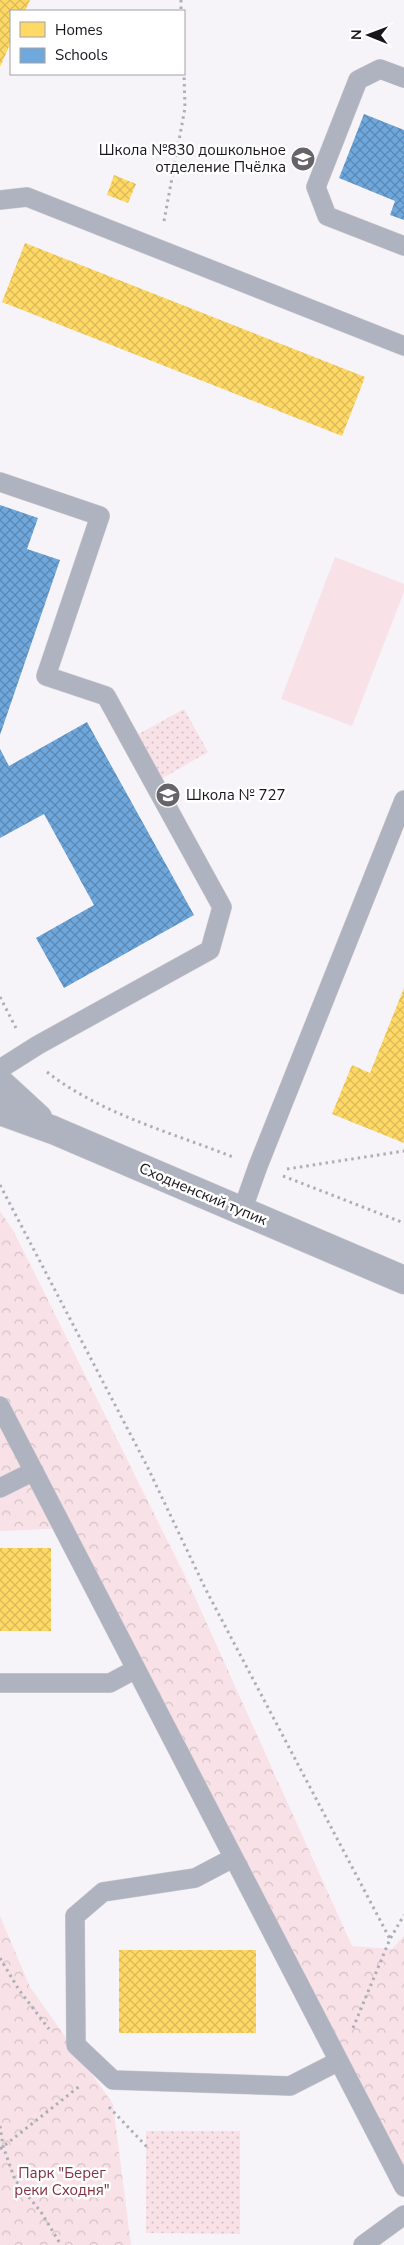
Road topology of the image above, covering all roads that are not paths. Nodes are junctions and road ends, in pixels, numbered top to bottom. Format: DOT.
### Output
graph roads {
  1 [pos="404,78"];
  2 [pos="0,200"];
  3 [pos="404,246"];
  4 [pos="404,346"];
  5 [pos="0,482"];
  6 [pos="404,800"];
  7 [pos="0,1069"];
  8 [pos="0,1083"];
  9 [pos="0,1111"];
  10 [pos="53,1130"];
  11 [pos="242,1211"];
  12 [pos="404,1280"];
  13 [pos="0,1406"];
  14 [pos="34,1471"];
  15 [pos="0,1488"];
  16 [pos="136,1669"];
  17 [pos="0,1683"];
  18 [pos="233,1858"];
  19 [pos="339,2061"];
  20 [pos="404,2187"];
  21 [pos="404,2215"];
  22 [pos="363,2245"];
  1 -- 3 [label="lane"];
  2 -- 4 [label="lane"];
  5 -- 7 [label="lane"];
  6 -- 11 [label="lane"];
  8 -- 10 [label="street"];
  9 -- 10 [label="street, Сходненский тупик"];
  10 -- 11 [label="street, Сходненский тупик"];
  11 -- 12 [label="street, Сходненский тупик"];
  13 -- 14 [label="lane"];
  14 -- 15 [label="lane"];
  14 -- 16 [label="lane"];
  16 -- 17 [label="lane"];
  16 -- 18 [label="lane"];
  18 -- 19 [label="lane"];
  18 -- 19 [label="lane"];
  19 -- 20 [label="lane"];
  21 -- 22 [label="lane"];
}
